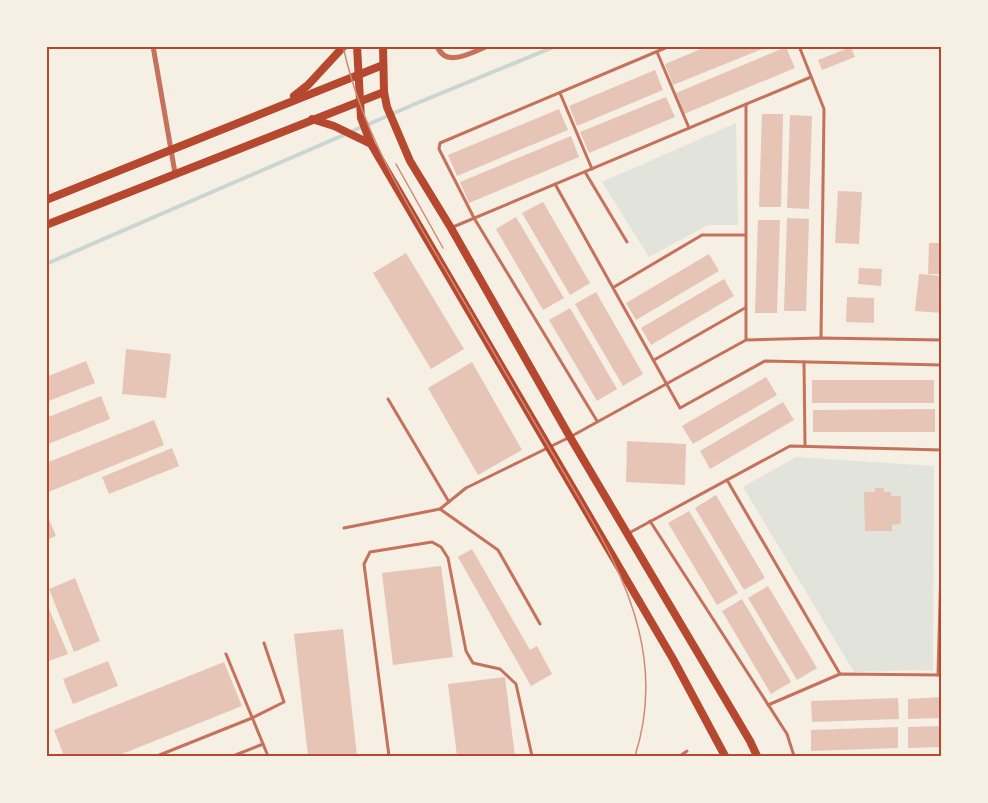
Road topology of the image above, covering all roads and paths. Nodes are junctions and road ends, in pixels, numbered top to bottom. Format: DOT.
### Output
graph roads {
  1 [pos="153,46"];
  2 [pos="344,46"];
  3 [pos="357,46"];
  4 [pos="383,46"];
  5 [pos="437,46"];
  6 [pos="488,46"];
  7 [pos="670,46"];
  8 [pos="799,46"];
  9 [pos="657,52"];
  10 [pos="383,65"];
  11 [pos="359,74"];
  12 [pos="811,76"];
  13 [pos="384,92"];
  14 [pos="560,93"];
  15 [pos="360,101"];
  16 [pos="285,102"];
  17 [pos="746,104"];
  18 [pos="312,119"];
  19 [pos="689,128"];
  20 [pos="371,144"];
  21 [pos="171,149"];
  22 [pos="592,169"];
  23 [pos="585,172"];
  24 [pos="176,173"];
  25 [pos="555,184"];
  26 [pos="46,200"];
  27 [pos="474,218"];
  28 [pos="46,225"];
  29 [pos="451,228"];
  30 [pos="745,235"];
  31 [pos="627,242"];
  32 [pos="614,288"];
  33 [pos="745,308"];
  34 [pos="821,338"];
  35 [pos="746,340"];
  36 [pos="942,340"];
  37 [pos="654,360"];
  38 [pos="804,362"];
  39 [pos="942,365"];
  40 [pos="667,383"];
  41 [pos="388,399"];
  42 [pos="597,421"];
  43 [pos="570,437"];
  44 [pos="805,445"];
  45 [pos="548,446"];
  46 [pos="942,450"];
  47 [pos="727,480"];
  48 [pos="449,502"];
  49 [pos="440,510"];
  50 [pos="651,520"];
  51 [pos="344,528"];
  52 [pos="942,529"];
  53 [pos="627,534"];
  54 [pos="540,624"];
  55 [pos="264,643"];
  56 [pos="226,654"];
  57 [pos="840,674"];
  58 [pos="940,675"];
  59 [pos="768,705"];
  60 [pos="252,718"];
  61 [pos="263,744"];
  62 [pos="687,751"];
  63 [pos="157,756"];
  64 [pos="233,756"];
  65 [pos="268,756"];
  66 [pos="388,756"];
  67 [pos="532,756"];
  68 [pos="680,756"];
  69 [pos="725,756"];
  70 [pos="757,756"];
  71 [pos="794,756"];
  1 -- 21 [label="street"];
  2 -- 16 [label="main road"];
  3 -- 11 [label="main road"];
  4 -- 10 [label="main road"];
  5 -- 6 [label="street"];
  7 -- 9 [label="lane"];
  8 -- 12 [label="lane"];
  9 -- 14 [label="lane"];
  9 -- 19 [label="lane"];
  10 -- 11 [label="main road"];
  10 -- 13 [label="main road"];
  11 -- 15 [label="main road"];
  11 -- 16 [label="main road"];
  12 -- 17 [label="lane"];
  12 -- 34 [label="lane"];
  13 -- 15 [label="main road"];
  13 -- 29 [label="main road"];
  14 -- 22 [label="lane"];
  14 -- 27 [label="lane"];
  15 -- 18 [label="main road"];
  15 -- 20 [label="main road"];
  16 -- 21 [label="main road"];
  17 -- 19 [label="lane"];
  17 -- 30 [label="lane"];
  18 -- 20 [label="main road"];
  18 -- 24 [label="main road"];
  19 -- 22 [label="lane"];
  20 -- 45 [label="main road"];
  21 -- 24 [label="street"];
  21 -- 26 [label="main road"];
  22 -- 23 [label="lane"];
  23 -- 25 [label="lane"];
  23 -- 31 [label="lane"];
  24 -- 28 [label="main road"];
  25 -- 27 [label="lane"];
  25 -- 32 [label="lane"];
  27 -- 29 [label="lane"];
  27 -- 42 [label="lane"];
  29 -- 43 [label="main road"];
  30 -- 32 [label="lane"];
  30 -- 33 [label="lane"];
  32 -- 37 [label="lane"];
  33 -- 35 [label="lane"];
  33 -- 37 [label="lane"];
  34 -- 35 [label="lane"];
  34 -- 36 [label="lane"];
  35 -- 40 [label="lane"];
  37 -- 40 [label="lane"];
  38 -- 39 [label="lane"];
  38 -- 40 [label="lane"];
  38 -- 44 [label="lane"];
  40 -- 42 [label="lane"];
  41 -- 48 [label="lane"];
  42 -- 43 [label="lane"];
  43 -- 45 [label="lane"];
  43 -- 53 [label="main road"];
  44 -- 46 [label="lane"];
  44 -- 47 [label="lane"];
  45 -- 48 [label="lane"];
  45 -- 69 [label="main road"];
  47 -- 50 [label="lane"];
  47 -- 57 [label="lane"];
  48 -- 49 [label="lane"];
  49 -- 51 [label="lane"];
  49 -- 54 [label="lane"];
  50 -- 53 [label="lane"];
  50 -- 59 [label="lane"];
  52 -- 58 [label="lane"];
  53 -- 70 [label="main road"];
  55 -- 60 [label="lane"];
  56 -- 60 [label="lane"];
  57 -- 58 [label="lane"];
  57 -- 59 [label="lane"];
  59 -- 71 [label="lane"];
  60 -- 61 [label="lane"];
  60 -- 63 [label="lane"];
  61 -- 64 [label="lane"];
  61 -- 65 [label="lane"];
  62 -- 68 [label="lane"];
  66 -- 67 [label="lane"];
}
